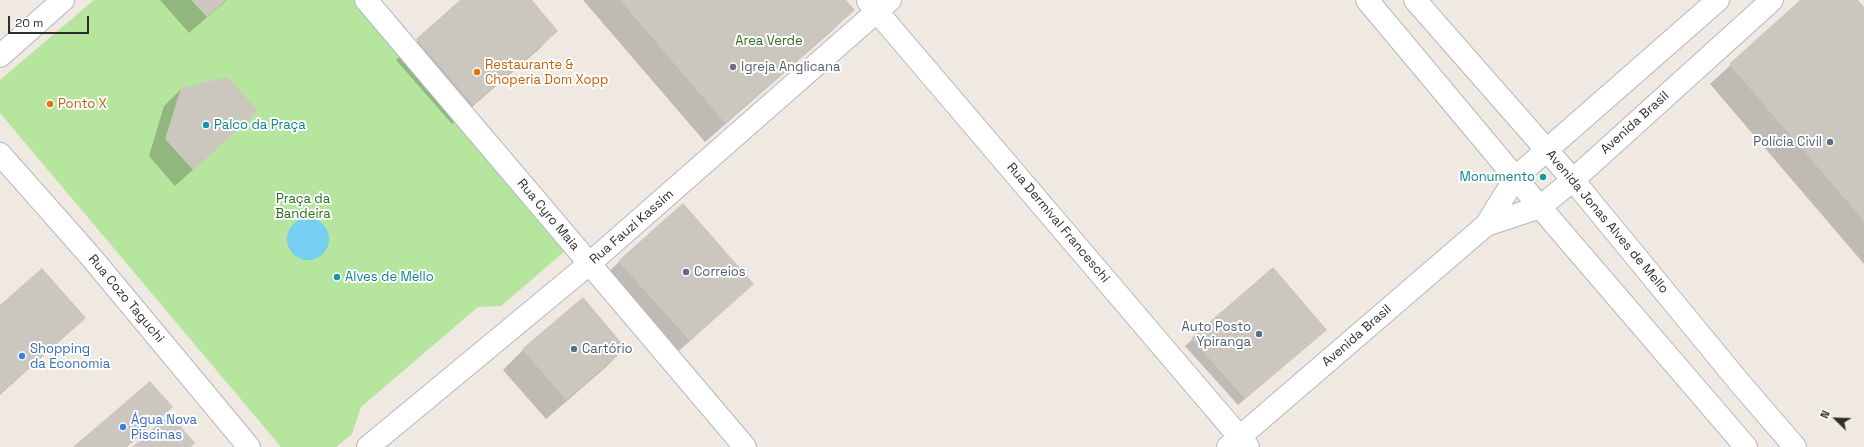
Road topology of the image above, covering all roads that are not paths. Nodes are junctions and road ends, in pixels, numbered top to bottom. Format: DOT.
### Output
graph roads {
  1 [pos="63,0"];
  2 [pos="366,0"];
  3 [pos="1367,0"];
  4 [pos="1415,0"];
  5 [pos="1718,0"];
  6 [pos="1772,0"];
  7 [pos="878,4"];
  8 [pos="0,56"];
  9 [pos="1547,149"];
  10 [pos="0,154"];
  11 [pos="1516,177"];
  12 [pos="1573,180"];
  13 [pos="1540,207"];
  14 [pos="1486,225"];
  15 [pos="589,264"];
  16 [pos="1238,444"];
  17 [pos="249,447"];
  18 [pos="368,447"];
  19 [pos="745,447"];
  20 [pos="1746,447"];
  21 [pos="1795,447"];
  1 -- 8 [label="street"];
  2 -- 15 [label="street, Rua Cyro Maia"];
  3 -- 11 [label="street"];
  4 -- 9 [label="street, Avenida Jonas Alves de Mello"];
  5 -- 9 [label="street, Avenida Brasil"];
  6 -- 12 [label="street, Avenida Brasil"];
  7 -- 15 [label="street, Rua Fauzi Kassim"];
  7 -- 16 [label="street, Rua Dermival Franceschi"];
  9 -- 11 [label="street, Avenida Brasil"];
  9 -- 12 [label="street, Avenida Jonas Alves de Mello"];
  10 -- 17 [label="street, Rua Cozo Taguchi"];
  11 -- 13 [label="street"];
  11 -- 14 [label="street, Avenida Brasil"];
  12 -- 13 [label="street, Avenida Brasil"];
  12 -- 21 [label="street, Avenida Jonas Alves de Mello"];
  13 -- 14 [label="street, Avenida Brasil"];
  13 -- 20 [label="street"];
  14 -- 16 [label="street, Avenida Brasil"];
  15 -- 18 [label="street, Rua Fauzi Kassim"];
  15 -- 19 [label="street, Rua Cyro Maia"];
}
